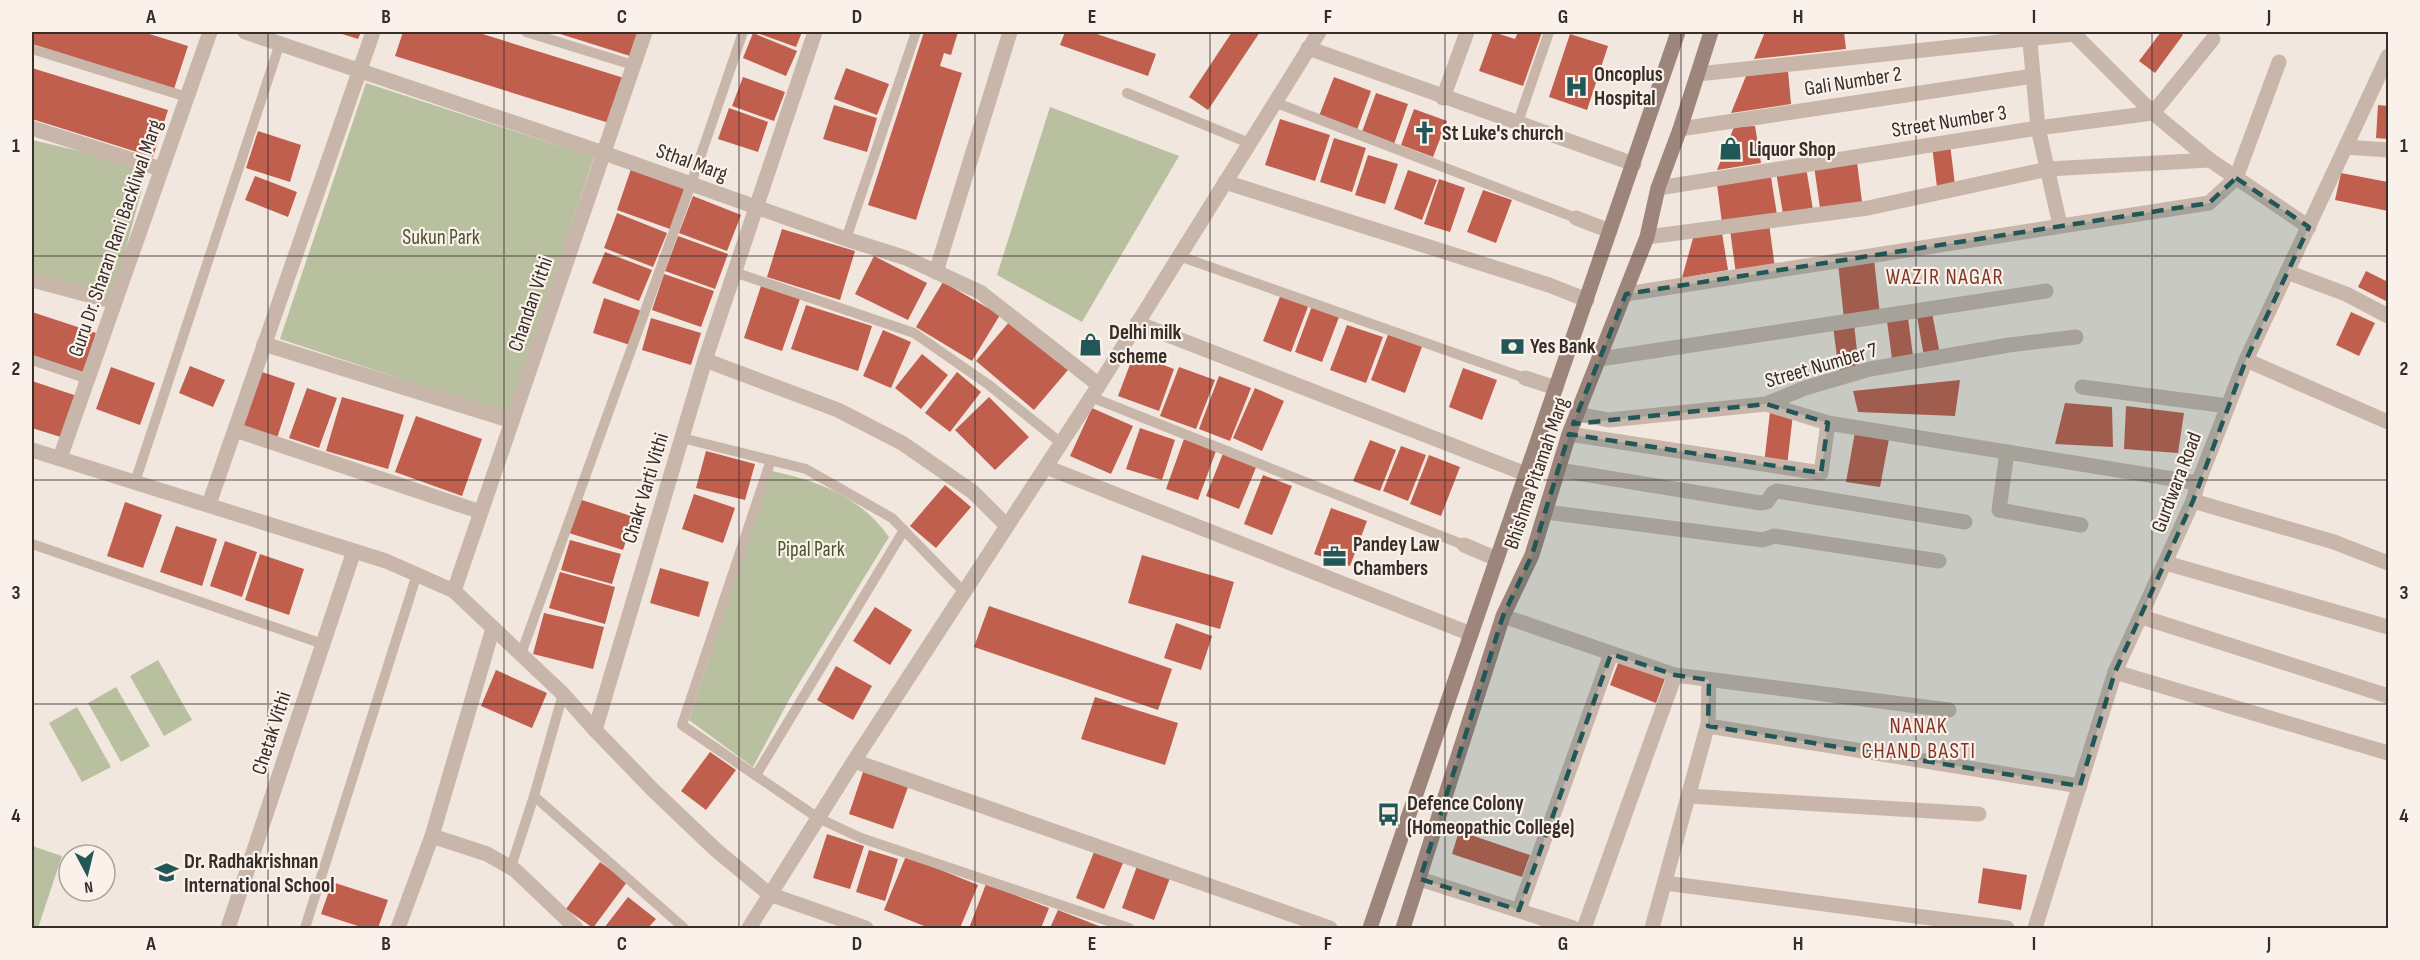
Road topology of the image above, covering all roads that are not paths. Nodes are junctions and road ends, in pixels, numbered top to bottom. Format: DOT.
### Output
graph roads {
  1 [pos="210,32"];
  2 [pos="245,32"];
  3 [pos="373,32"];
  4 [pos="526,32"];
  5 [pos="645,32"];
  6 [pos="743,32"];
  7 [pos="815,32"];
  8 [pos="916,32"];
  9 [pos="1010,32"];
  10 [pos="1319,32"];
  11 [pos="1467,32"];
  12 [pos="1550,32"];
  13 [pos="1678,32"];
  14 [pos="1712,32"];
  15 [pos="2073,33"];
  16 [pos="2029,35"];
  17 [pos="2213,39"];
  18 [pos="280,43"];
  19 [pos="1308,48"];
  20 [pos="32,49"];
  21 [pos="2388,61"];
  22 [pos="2279,62"];
  23 [pos="633,65"];
  24 [pos="360,70"];
  25 [pos="1698,74"];
  26 [pos="2033,76"];
  27 [pos="1127,93"];
  28 [pos="187,97"];
  29 [pos="1443,98"];
  30 [pos="1274,102"];
  31 [pos="2153,113"];
  32 [pos="1518,122"];
  33 [pos="32,128"];
  34 [pos="2038,128"];
  35 [pos="1680,129"];
  36 [pos="1249,143"];
  37 [pos="2346,147"];
  38 [pos="2388,150"];
  39 [pos="604,153"];
  40 [pos="2210,160"];
  41 [pos="1634,164"];
  42 [pos="161,169"];
  43 [pos="2048,169"];
  44 [pos="2236,178"];
  45 [pos="1225,182"];
  46 [pos="691,184"];
  47 [pos="1658,188"];
  48 [pos="756,208"];
  49 [pos="1576,218"];
  50 [pos="2060,225"];
  51 [pos="2308,227"];
  52 [pos="1610,231"];
  53 [pos="1647,237"];
  54 [pos="846,239"];
  55 [pos="1179,255"];
  56 [pos="734,272"];
  57 [pos="936,272"];
  58 [pos="2288,272"];
  59 [pos="32,280"];
  60 [pos="2046,291"];
  61 [pos="1626,294"];
  62 [pos="1587,300"];
  63 [pos="115,302"];
  64 [pos="2388,316"];
  65 [pos="1137,323"];
  66 [pos="2076,337"];
  67 [pos="264,344"];
  68 [pos="1600,359"];
  69 [pos="32,360"];
  70 [pos="705,360"];
  71 [pos="2246,360"];
  72 [pos="1525,378"];
  73 [pos="88,379"];
  74 [pos="2082,387"];
  75 [pos="1556,388"];
  76 [pos="1095,391"];
  77 [pos="1766,404"];
  78 [pos="2228,406"];
  79 [pos="1577,414"];
  80 [pos="512,421"];
  81 [pos="2388,422"];
  82 [pos="1828,423"];
  83 [pos="235,430"];
  84 [pos="1569,434"];
  85 [pos="682,438"];
  86 [pos="1061,443"];
  87 [pos="32,450"];
  88 [pos="2007,452"];
  89 [pos="60,458"];
  90 [pos="771,460"];
  91 [pos="1046,467"];
  92 [pos="1559,470"];
  93 [pos="1526,474"];
  94 [pos="135,482"];
  95 [pos="2198,483"];
  96 [pos="2193,501"];
  97 [pos="209,504"];
  98 [pos="481,512"];
  99 [pos="1546,512"];
  100 [pos="1965,522"];
  101 [pos="2081,525"];
  102 [pos="1007,526"];
  103 [pos="904,530"];
  104 [pos="32,544"];
  105 [pos="1464,545"];
  106 [pos="354,550"];
  107 [pos="1497,559"];
  108 [pos="1940,561"];
  109 [pos="2166,563"];
  110 [pos="2388,563"];
  111 [pos="417,574"];
  112 [pos="454,591"];
  113 [pos="964,592"];
  114 [pos="1503,616"];
  115 [pos="2142,616"];
  116 [pos="2388,627"];
  117 [pos="493,628"];
  118 [pos="1471,634"];
  119 [pos="323,644"];
  120 [pos="521,654"];
  121 [pos="1611,654"];
  122 [pos="2115,672"];
  123 [pos="1675,675"];
  124 [pos="1709,680"];
  125 [pos="563,694"];
  126 [pos="2388,696"];
  127 [pos="1949,710"];
  128 [pos="1708,726"];
  129 [pos="595,730"];
  130 [pos="2388,753"];
  131 [pos="854,761"];
  132 [pos="756,775"];
  133 [pos="2080,786"];
  134 [pos="534,796"];
  135 [pos="1689,796"];
  136 [pos="1979,814"];
  137 [pos="818,818"];
  138 [pos="432,836"];
  139 [pos="511,867"];
  140 [pos="1420,879"];
  141 [pos="1665,883"];
  142 [pos="770,894"];
  143 [pos="1520,910"];
  144 [pos="228,928"];
  145 [pos="305,928"];
  146 [pos="398,928"];
  147 [pos="576,928"];
  148 [pos="684,928"];
  149 [pos="749,928"];
  150 [pos="866,928"];
  151 [pos="1128,928"];
  152 [pos="1330,928"];
  153 [pos="1370,928"];
  154 [pos="1403,928"];
  155 [pos="1573,928"];
  156 [pos="1584,928"];
  157 [pos="1653,928"];
  158 [pos="2007,928"];
  159 [pos="2035,928"];
  1 -- 28 [label="street, Guru Dr. Sharan Rani Backliwal Marg"];
  2 -- 18 [label="street, Sthal Marg"];
  3 -- 24 [label="street"];
  4 -- 23 [label="lane"];
  5 -- 23 [label="street, Chandan Vithi"];
  6 -- 46 [label="lane"];
  7 -- 48 [label="street, Chakr Varti Vithi"];
  8 -- 54 [label="lane"];
  9 -- 57 [label="street"];
  10 -- 19 [label="street"];
  11 -- 29 [label="street"];
  12 -- 32 [label="lane"];
  13 -- 41 [label="main road, Bhishma Pitamah Marg"];
  14 -- 25 [label="main road, Bhishma Pitamah Marg"];
  15 -- 16 [label="street"];
  15 -- 31 [label="street"];
  16 -- 25 [label="street"];
  16 -- 26 [label="street"];
  17 -- 31 [label="street"];
  18 -- 24 [label="street, Sthal Marg"];
  18 -- 94 [label="lane"];
  19 -- 29 [label="street"];
  19 -- 30 [label="street"];
  20 -- 28 [label="lane"];
  21 -- 37 [label="street, Gurdwara Road"];
  22 -- 44 [label="street"];
  23 -- 39 [label="street, Chandan Vithi"];
  24 -- 39 [label="street, Sthal Marg"];
  24 -- 67 [label="street"];
  25 -- 35 [label="main road, Bhishma Pitamah Marg"];
  26 -- 34 [label="street"];
  26 -- 35 [label="street, Gali Number 2"];
  27 -- 36 [label="lane"];
  28 -- 42 [label="street, Guru Dr. Sharan Rani Backliwal Marg"];
  29 -- 32 [label="street"];
  30 -- 36 [label="street"];
  30 -- 49 [label="lane"];
  31 -- 34 [label="street, Street Number 3"];
  31 -- 40 [label="street"];
  32 -- 41 [label="street"];
  33 -- 42 [label="street"];
  34 -- 43 [label="street"];
  34 -- 47 [label="street, Street Number 3"];
  35 -- 47 [label="main road, Bhishma Pitamah Marg"];
  36 -- 45 [label="street"];
  37 -- 38 [label="street"];
  37 -- 51 [label="street, Gurdwara Road"];
  39 -- 46 [label="street, Sthal Marg"];
  39 -- 80 [label="street, Chandan Vithi"];
  40 -- 43 [label="street"];
  40 -- 44 [label="street"];
  41 -- 52 [label="main road, Bhishma Pitamah Marg"];
  42 -- 63 [label="street, Guru Dr. Sharan Rani Backliwal Marg"];
  43 -- 50 [label="street"];
  43 -- 53 [label="street"];
  44 -- 50 [label="street"];
  44 -- 51 [label="street"];
  45 -- 55 [label="street"];
  45 -- 62 [label="street"];
  46 -- 48 [label="street, Sthal Marg"];
  46 -- 120 [label="lane"];
  47 -- 53 [label="main road, Bhishma Pitamah Marg"];
  48 -- 54 [label="street, Sthal Marg"];
  48 -- 56 [label="street, Chakr Varti Vithi"];
  49 -- 52 [label="street"];
  50 -- 61 [label="street"];
  51 -- 58 [label="street, Gurdwara Road"];
  52 -- 62 [label="main road, Bhishma Pitamah Marg"];
  53 -- 61 [label="main road, Bhishma Pitamah Marg"];
  54 -- 57 [label="street, Sthal Marg"];
  55 -- 65 [label="street"];
  55 -- 72 [label="lane"];
  56 -- 70 [label="street, Chakr Varti Vithi"];
  56 -- 86 [label="lane"];
  57 -- 76 [label="street, Sthal Marg"];
  58 -- 64 [label="street"];
  58 -- 71 [label="street, Gurdwara Road"];
  59 -- 63 [label="street"];
  60 -- 68 [label="street"];
  61 -- 68 [label="main road, Bhishma Pitamah Marg"];
  62 -- 75 [label="main road, Bhishma Pitamah Marg"];
  63 -- 73 [label="street, Guru Dr. Sharan Rani Backliwal Marg"];
  65 -- 76 [label="street"];
  65 -- 93 [label="street"];
  66 -- 77 [label="street, Street Number 7"];
  67 -- 80 [label="street"];
  67 -- 83 [label="street"];
  68 -- 79 [label="main road, Bhishma Pitamah Marg"];
  69 -- 73 [label="lane"];
  70 -- 85 [label="street, Chakr Varti Vithi"];
  70 -- 102 [label="street"];
  71 -- 78 [label="street, Gurdwara Road"];
  71 -- 81 [label="street"];
  72 -- 75 [label="street"];
  73 -- 89 [label="street, Guru Dr. Sharan Rani Backliwal Marg"];
  74 -- 78 [label="street"];
  75 -- 93 [label="main road, Bhishma Pitamah Marg"];
  76 -- 86 [label="street"];
  76 -- 105 [label="lane"];
  77 -- 79 [label="street, Street Number 7"];
  77 -- 82 [label="street"];
  78 -- 95 [label="street, Gurdwara Road"];
  79 -- 84 [label="main road, Bhishma Pitamah Marg"];
  80 -- 98 [label="street, Chandan Vithi"];
  82 -- 84 [label="street"];
  82 -- 88 [label="street"];
  83 -- 97 [label="street"];
  83 -- 98 [label="street"];
  84 -- 92 [label="main road, Bhishma Pitamah Marg"];
  85 -- 90 [label="lane"];
  85 -- 129 [label="street, Chakr Varti Vithi"];
  86 -- 91 [label="street"];
  87 -- 89 [label="street"];
  88 -- 95 [label="street"];
  88 -- 101 [label="street"];
  89 -- 94 [label="street"];
  90 -- 103 [label="lane"];
  90 -- 132 [label="lane"];
  91 -- 102 [label="street"];
  91 -- 118 [label="street"];
  92 -- 99 [label="main road, Bhishma Pitamah Marg"];
  92 -- 100 [label="street"];
  93 -- 107 [label="main road, Bhishma Pitamah Marg"];
  94 -- 97 [label="street"];
  95 -- 96 [label="street, Gurdwara Road"];
  96 -- 109 [label="street, Gurdwara Road"];
  96 -- 110 [label="street"];
  97 -- 106 [label="street"];
  98 -- 112 [label="street, Chandan Vithi"];
  99 -- 108 [label="street"];
  99 -- 114 [label="main road, Bhishma Pitamah Marg"];
  102 -- 113 [label="street"];
  103 -- 113 [label="lane"];
  103 -- 132 [label="lane"];
  104 -- 119 [label="lane"];
  105 -- 107 [label="street"];
  106 -- 111 [label="street"];
  106 -- 119 [label="street, Chetak Vithi"];
  107 -- 118 [label="main road, Bhishma Pitamah Marg"];
  109 -- 115 [label="street, Gurdwara Road"];
  109 -- 116 [label="street"];
  111 -- 112 [label="street"];
  111 -- 145 [label="lane"];
  112 -- 117 [label="street"];
  113 -- 131 [label="street"];
  114 -- 121 [label="street"];
  114 -- 140 [label="main road, Bhishma Pitamah Marg"];
  115 -- 122 [label="street, Gurdwara Road"];
  115 -- 126 [label="street"];
  117 -- 120 [label="street"];
  117 -- 138 [label="street"];
  118 -- 153 [label="main road, Bhishma Pitamah Marg"];
  119 -- 144 [label="street, Chetak Vithi"];
  120 -- 125 [label="street"];
  121 -- 123 [label="street"];
  121 -- 143 [label="street"];
  122 -- 130 [label="street"];
  122 -- 133 [label="street, Gurdwara Road"];
  123 -- 124 [label="street"];
  123 -- 156 [label="street"];
  124 -- 127 [label="street"];
  124 -- 128 [label="street"];
  125 -- 129 [label="street"];
  125 -- 134 [label="lane"];
  128 -- 133 [label="street"];
  128 -- 135 [label="street"];
  129 -- 142 [label="street"];
  131 -- 137 [label="street"];
  131 -- 152 [label="street"];
  132 -- 137 [label="lane"];
  133 -- 159 [label="street, Gurdwara Road"];
  134 -- 139 [label="lane"];
  134 -- 148 [label="lane"];
  135 -- 136 [label="street"];
  135 -- 141 [label="street"];
  137 -- 142 [label="street"];
  137 -- 151 [label="lane"];
  138 -- 139 [label="street"];
  138 -- 146 [label="street"];
  139 -- 147 [label="street"];
  140 -- 143 [label="street"];
  140 -- 154 [label="main road, Bhishma Pitamah Marg"];
  141 -- 157 [label="street"];
  141 -- 158 [label="street"];
  142 -- 149 [label="street"];
  142 -- 150 [label="street"];
  143 -- 155 [label="street"];
}
